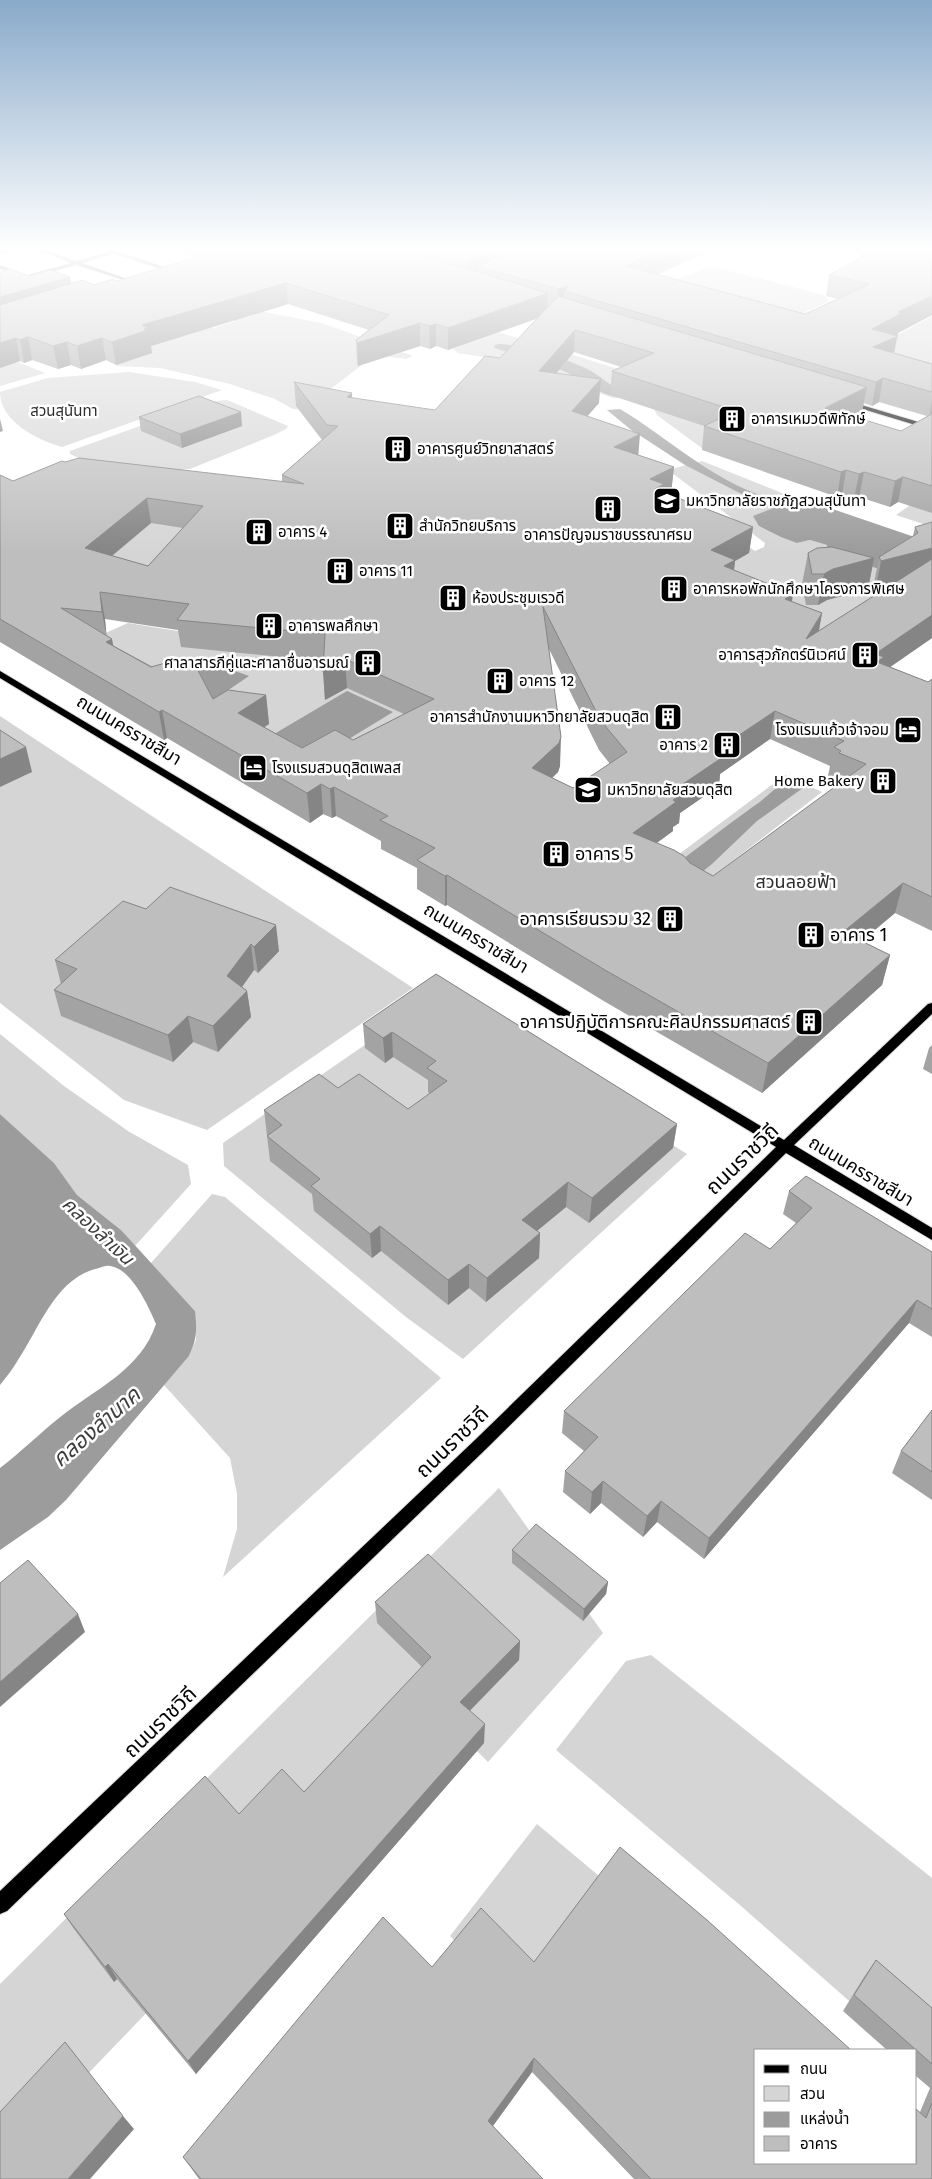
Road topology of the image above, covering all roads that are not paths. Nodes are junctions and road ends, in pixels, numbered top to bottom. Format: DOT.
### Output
graph roads {
  1 [pos="845,402"];
  2 [pos="932,419"];
  3 [pos="921,424"];
  4 [pos="932,428"];
  5 [pos="0,674"];
  6 [pos="931,1009"];
  7 [pos="785,1146"];
  8 [pos="932,1235"];
  9 [pos="0,1904"];
  1 -- 3 [label="main road"];
  2 -- 3 [label="street"];
  3 -- 4 [label="main road"];
  5 -- 7 [label="main road, ถนนนครราชสีมา"];
  6 -- 7 [label="main road, ถนนราชวิถี"];
  7 -- 8 [label="main road, ถนนนครราชสีมา"];
  7 -- 9 [label="main road, ถนนราชวิถี"];
}
